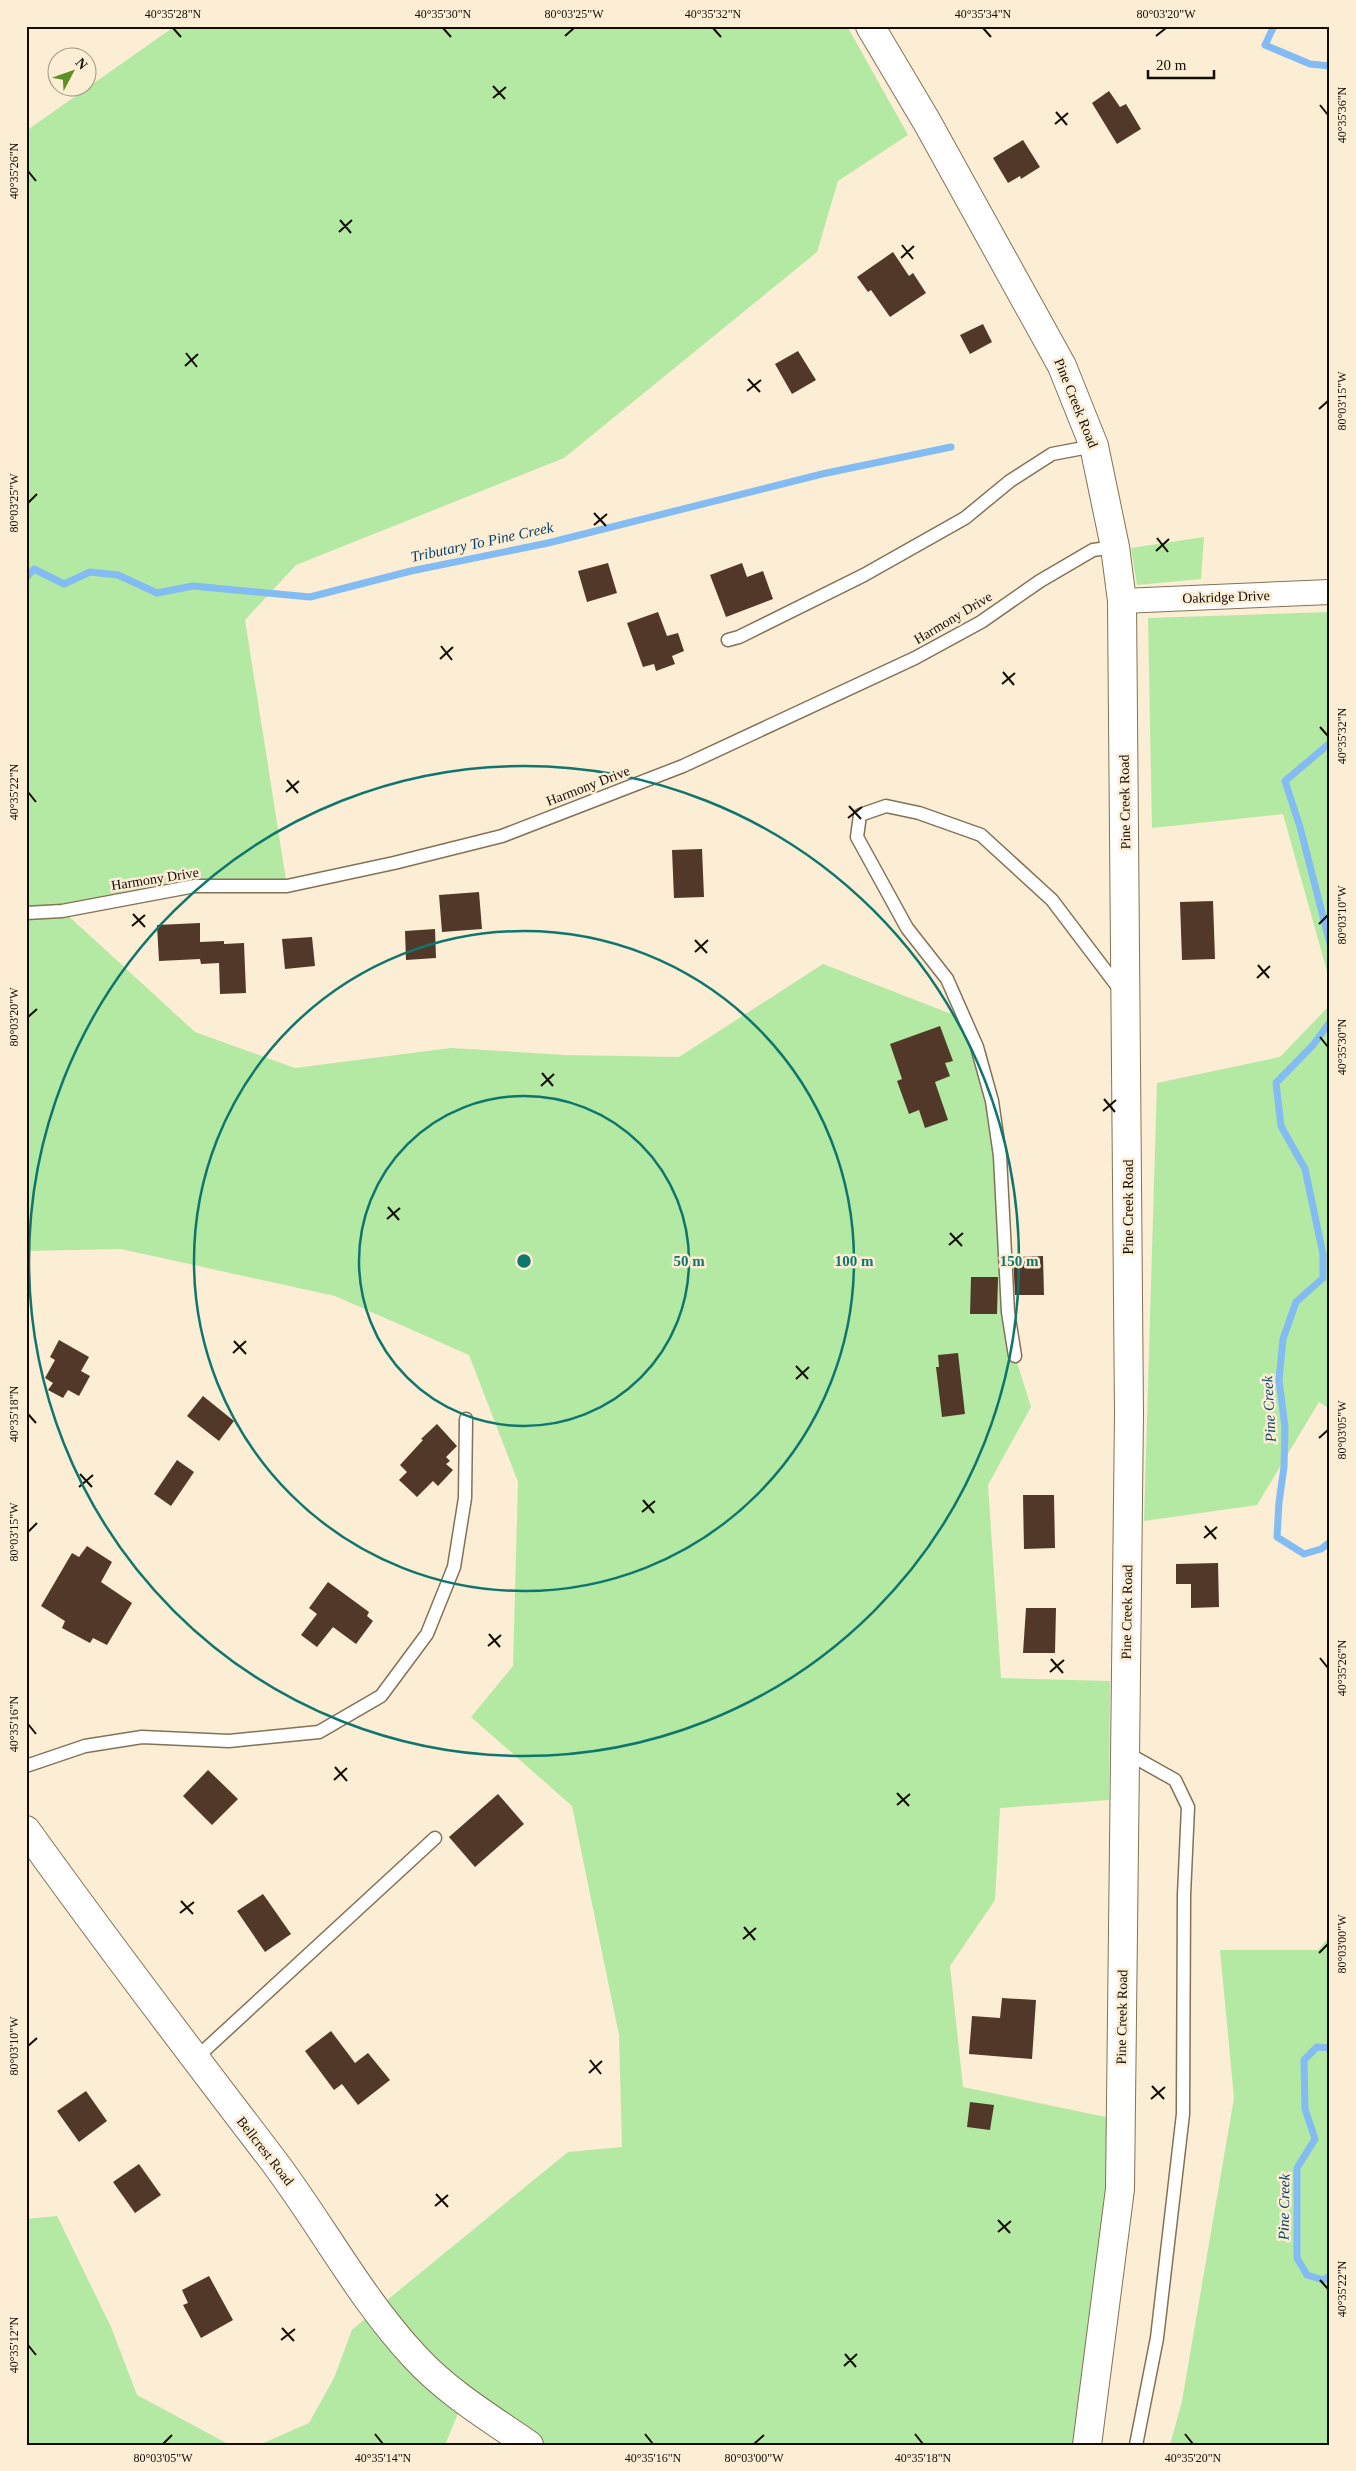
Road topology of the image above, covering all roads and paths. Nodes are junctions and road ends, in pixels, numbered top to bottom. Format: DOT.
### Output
graph roads {
  1 [pos="870,26"];
  2 [pos="1094,446"];
  3 [pos="1115,547"];
  4 [pos="1330,592"];
  5 [pos="1122,601"];
  6 [pos="728,640"];
  7 [pos="26,913"];
  8 [pos="1127,998"];
  9 [pos="1016,1356"];
  10 [pos="466,1419"];
  11 [pos="1125,1752"];
  12 [pos="26,1766"];
  13 [pos="26,1830"];
  14 [pos="434,1838"];
  15 [pos="195,2059"];
  16 [pos="529,2445"];
  17 [pos="1087,2445"];
  18 [pos="1136,2445"];
  1 -- 2 [label="street, Pine Creek Road"];
  2 -- 3 [label="street, Pine Creek Road"];
  2 -- 6 [label="lane"];
  3 -- 5 [label="street, Pine Creek Road"];
  3 -- 7 [label="lane, Harmony Drive"];
  4 -- 5 [label="street, Oakridge Drive"];
  5 -- 8 [label="street, Pine Creek Road"];
  8 -- 9 [label="lane"];
  8 -- 11 [label="street, Pine Creek Road"];
  10 -- 12 [label="lane"];
  11 -- 17 [label="street, Pine Creek Road"];
  11 -- 18 [label="lane"];
  13 -- 15 [label="street, Bellcrest Road"];
  14 -- 15 [label="lane"];
  15 -- 16 [label="street, Bellcrest Road"];
}
